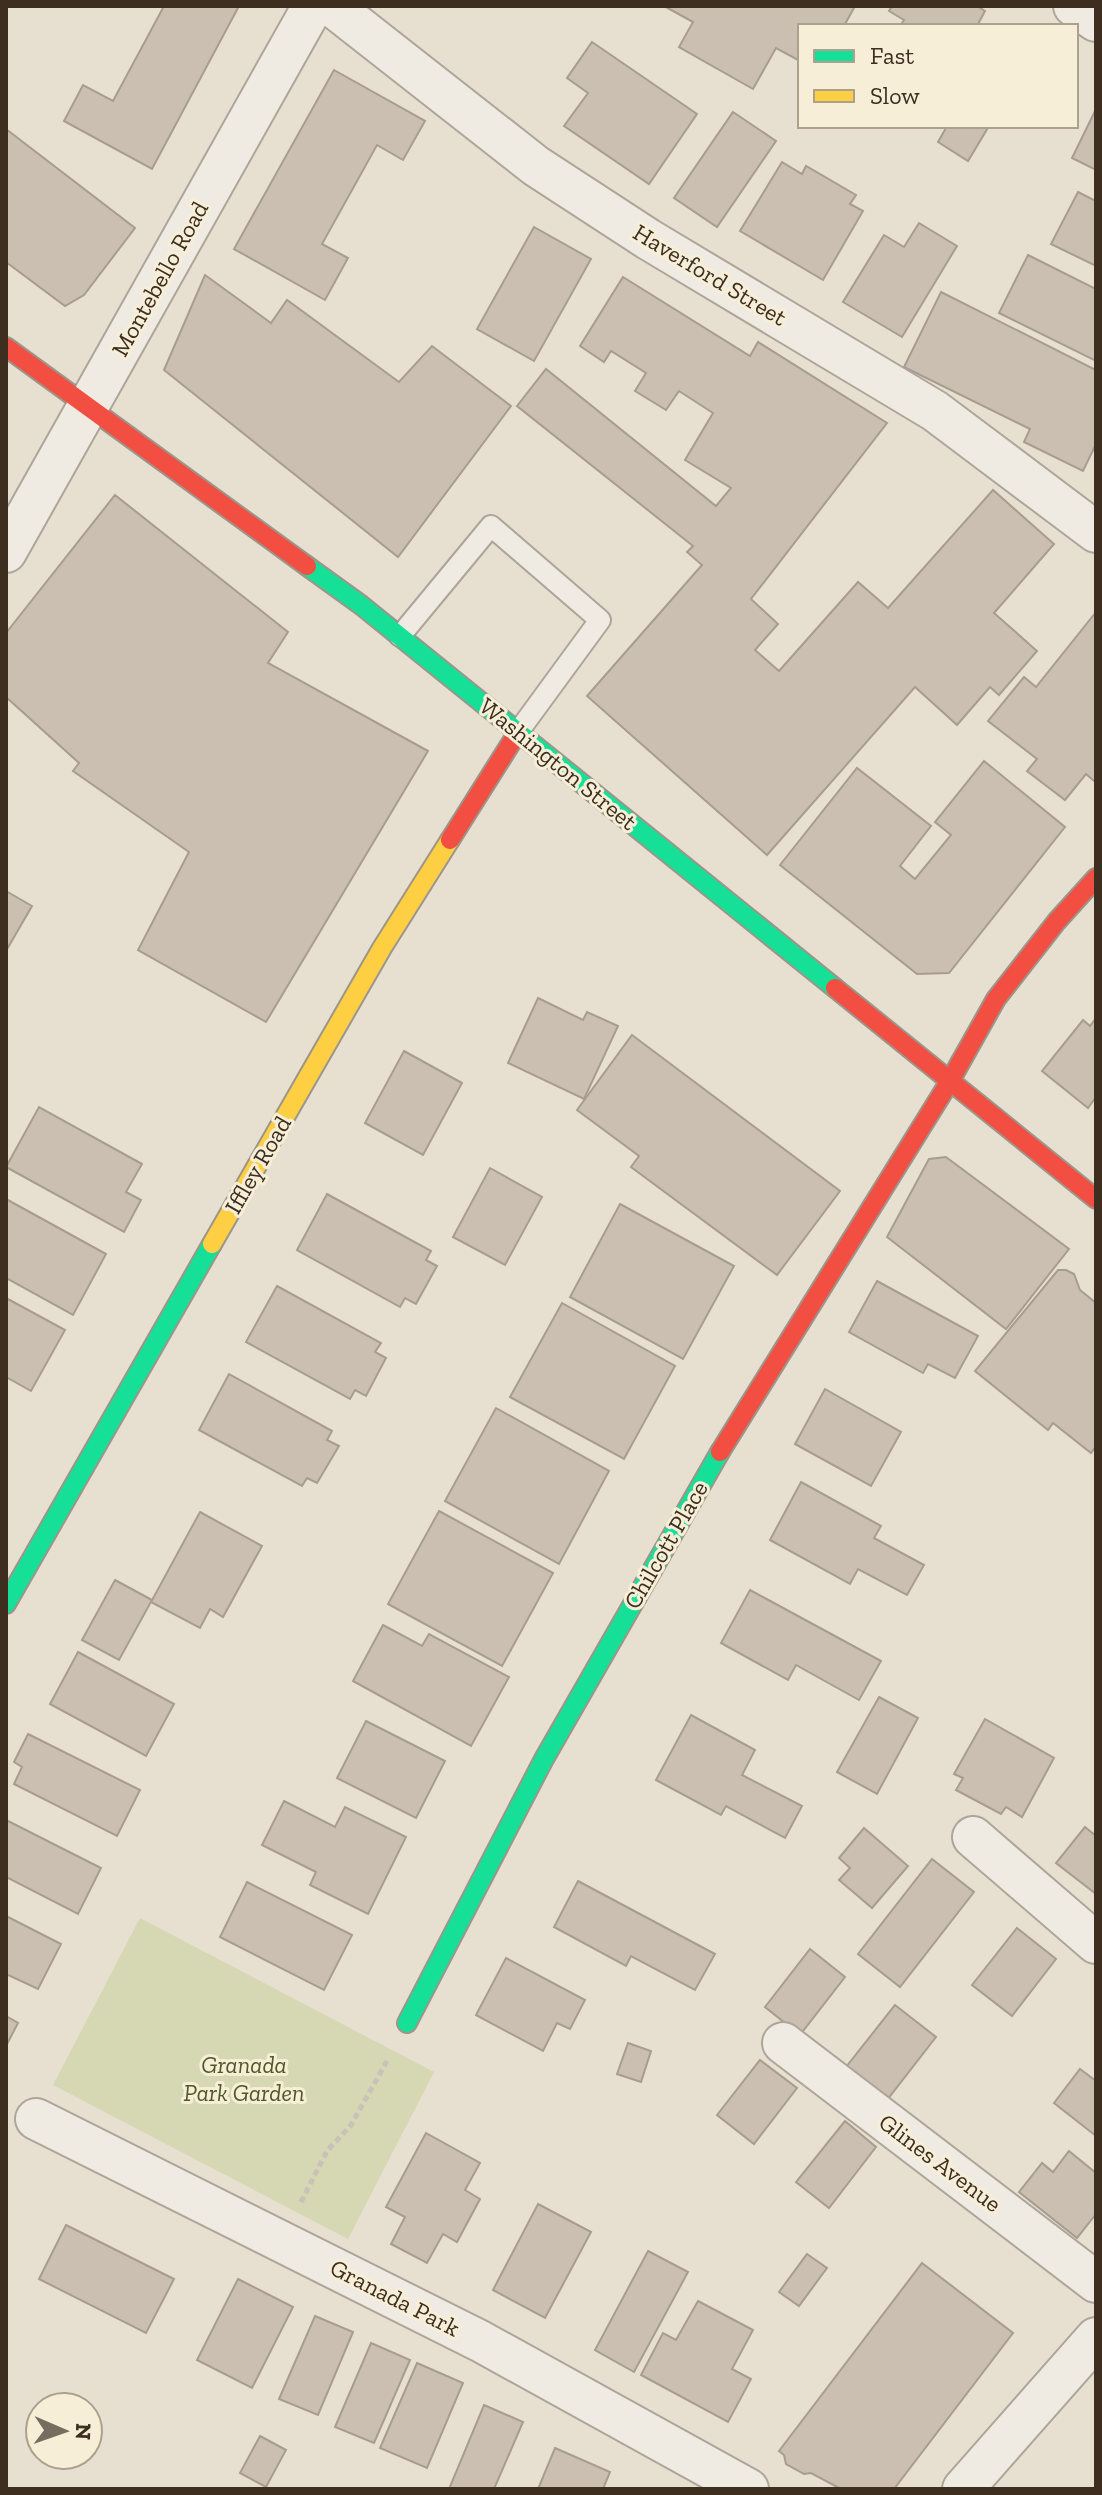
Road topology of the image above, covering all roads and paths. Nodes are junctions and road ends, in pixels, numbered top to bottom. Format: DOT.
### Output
graph roads {
  1 [pos="313,6"];
  2 [pos="332,6"];
  3 [pos="1074,6"];
  4 [pos="1096,21"];
  5 [pos="6,347"];
  6 [pos="87,407"];
  7 [pos="1096,532"];
  8 [pos="6,552"];
  9 [pos="400,636"];
  10 [pos="518,732"];
  11 [pos="1096,878"];
  12 [pos="950,1081"];
  13 [pos="1096,1199"];
  14 [pos="6,1604"];
  15 [pos="973,1837"];
  16 [pos="1096,1943"];
  17 [pos="407,2023"];
  18 [pos="783,2043"];
  19 [pos="391,2053"];
  20 [pos="36,2119"];
  21 [pos="298,2210"];
  22 [pos="1096,2282"];
  23 [pos="1096,2338"];
  24 [pos="748,2489"];
  25 [pos="963,2489"];
  1 -- 6 [label="street, Montebello Road"];
  2 -- 7 [label="street, Haverford Street"];
  3 -- 4 [label="street"];
  5 -- 6 [label="street, Washington Street"];
  6 -- 8 [label="street, Montebello Road"];
  6 -- 9 [label="street, Washington Street"];
  9 -- 10 [label="street, Washington Street"];
  9 -- 10 [label="lane"];
  10 -- 12 [label="street, Washington Street"];
  10 -- 14 [label="street, Iffley Road"];
  11 -- 12 [label="street, Chilcott Place"];
  12 -- 13 [label="street, Washington Street"];
  12 -- 17 [label="street, Chilcott Place"];
  15 -- 16 [label="street"];
  18 -- 22 [label="street, Glines Avenue"];
  19 -- 21 [label="path"];
  20 -- 24 [label="street, Granada Park"];
  23 -- 25 [label="street"];
}
